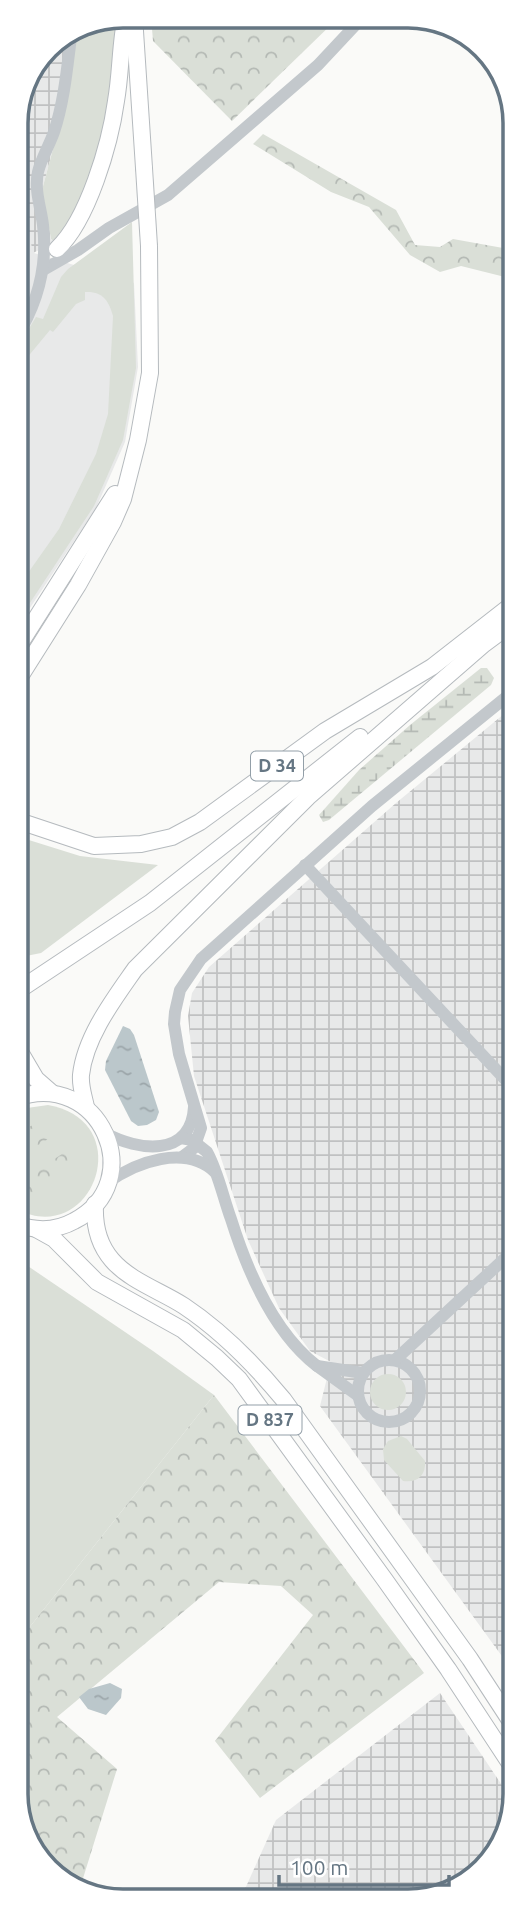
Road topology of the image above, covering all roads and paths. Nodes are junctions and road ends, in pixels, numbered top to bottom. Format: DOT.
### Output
graph roads {
  1 [pos="125,28"];
  2 [pos="135,28"];
  3 [pos="353,28"];
  4 [pos="70,45"];
  5 [pos="78,250"];
  6 [pos="48,259"];
  7 [pos="28,318"];
  8 [pos="129,471"];
  9 [pos="503,612"];
  10 [pos="503,621"];
  11 [pos="503,629"];
  12 [pos="28,631"];
  13 [pos="28,664"];
  14 [pos="503,699"];
  15 [pos="28,824"];
  16 [pos="305,866"];
  17 [pos="28,985"];
  18 [pos="28,1065"];
  19 [pos="503,1077"];
  20 [pos="52,1093"];
  21 [pos="28,1094"];
  22 [pos="194,1104"];
  23 [pos="86,1107"];
  24 [pos="105,1133"];
  25 [pos="181,1138"];
  26 [pos="197,1143"];
  27 [pos="182,1157"];
  28 [pos="215,1172"];
  29 [pos="107,1184"];
  30 [pos="95,1204"];
  31 [pos="28,1227"];
  32 [pos="36,1229"];
  33 [pos="503,1260"];
  34 [pos="394,1360"];
  35 [pos="317,1366"];
  36 [pos="363,1373"];
  37 [pos="357,1395"];
  38 [pos="503,1709"];
  39 [pos="503,1753"];
  1 -- 6 [label="main road"];
  2 -- 8 [label="main road, bridge"];
  3 -- 5 [label="street"];
  4 -- 6 [label="street"];
  5 -- 6 [label="street"];
  5 -- 6 [label="street"];
  6 -- 7 [label="street"];
  8 -- 12 [label="main road"];
  8 -- 13 [label="main road"];
  9 -- 15 [label="main road, D 34"];
  10 -- 17 [label="main road, D 34"];
  11 -- 23 [label="main road"];
  14 -- 16 [label="street"];
  16 -- 19 [label="street"];
  16 -- 22 [label="street"];
  18 -- 20 [label="main road"];
  20 -- 21 [label="main road"];
  20 -- 23 [label="main road"];
  22 -- 25 [label="street"];
  22 -- 26 [label="street"];
  23 -- 24 [label="main road"];
  24 -- 25 [label="street"];
  24 -- 29 [label="main road"];
  25 -- 26 [label="street"];
  26 -- 27 [label="street"];
  26 -- 28 [label="street"];
  27 -- 28 [label="street"];
  27 -- 29 [label="street"];
  28 -- 35 [label="street"];
  29 -- 30 [label="main road"];
  30 -- 32 [label="main road"];
  30 -- 38 [label="main road, D 837"];
  31 -- 32 [label="main road"];
  32 -- 39 [label="main road, D 837"];
  33 -- 34 [label="street"];
  34 -- 36 [label="street"];
  34 -- 37 [label="street"];
  35 -- 36 [label="street"];
  35 -- 37 [label="street"];
  36 -- 37 [label="street"];
}
